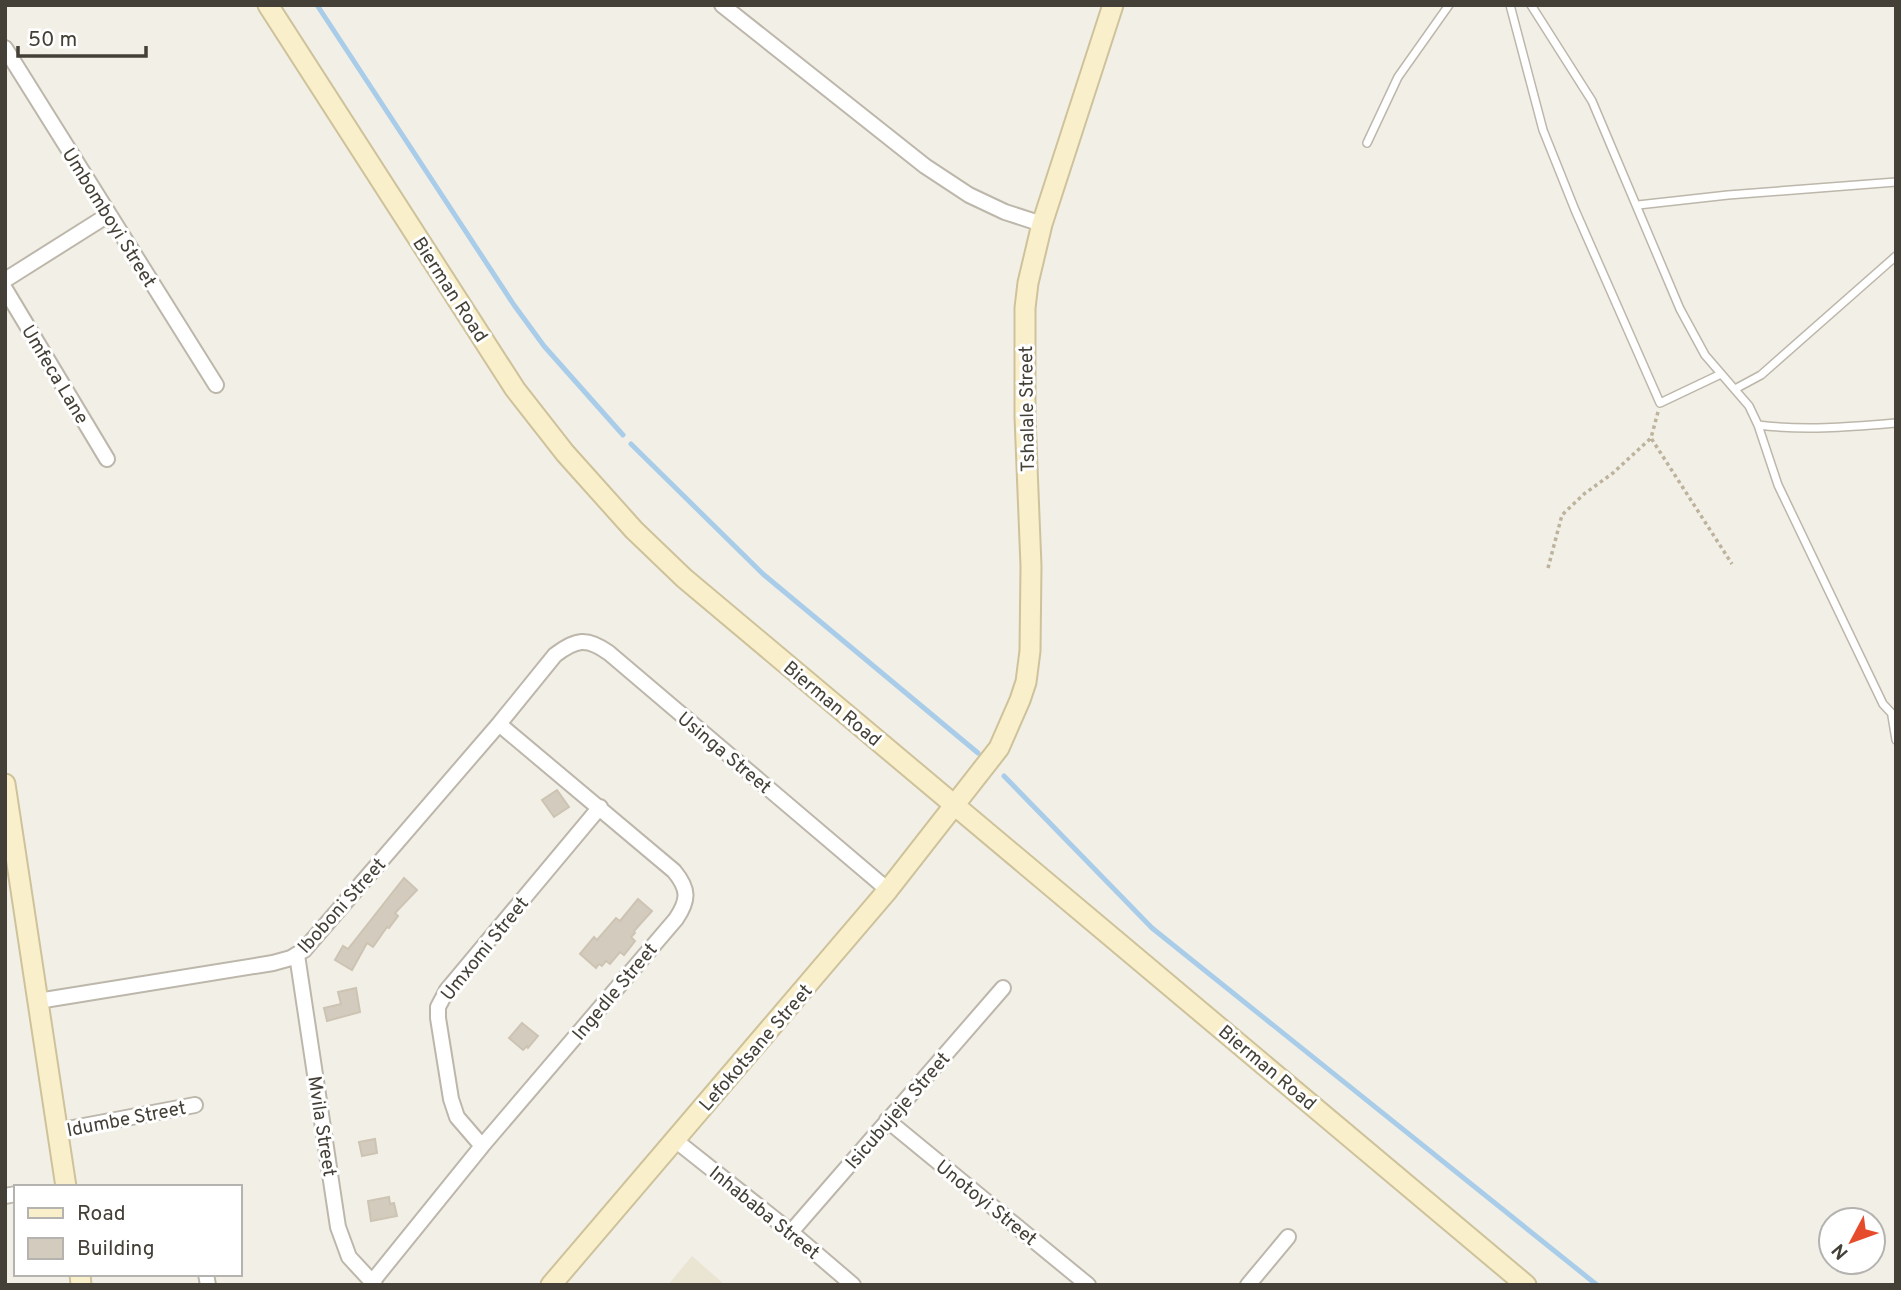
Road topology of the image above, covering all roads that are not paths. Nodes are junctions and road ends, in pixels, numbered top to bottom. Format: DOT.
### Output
graph roads {
  1 [pos="260,5"];
  2 [pos="268,5"];
  3 [pos="722,5"];
  4 [pos="1113,5"];
  5 [pos="1449,5"];
  6 [pos="1510,5"];
  7 [pos="1531,5"];
  8 [pos="5,48"];
  9 [pos="1367,143"];
  10 [pos="1896,182"];
  11 [pos="1638,205"];
  12 [pos="108,215"];
  13 [pos="1042,224"];
  14 [pos="1896,256"];
  15 [pos="5,280"];
  16 [pos="5,289"];
  17 [pos="1721,374"];
  18 [pos="216,386"];
  19 [pos="1735,389"];
  20 [pos="1896,423"];
  21 [pos="1758,425"];
  22 [pos="107,459"];
  23 [pos="555,655"];
  24 [pos="1894,717"];
  25 [pos="499,724"];
  26 [pos="1896,740"];
  27 [pos="5,784"];
  28 [pos="600,807"];
  29 [pos="953,809"];
  30 [pos="888,890"];
  31 [pos="297,955"];
  32 [pos="1003,988"];
  33 [pos="38,1001"];
  34 [pos="195,1105"];
  35 [pos="887,1120"];
  36 [pos="57,1131"];
  37 [pos="675,1140"];
  38 [pos="482,1146"];
  39 [pos="66,1185"];
  40 [pos="791,1232"];
  41 [pos="1288,1237"];
  42 [pos="374,1283"];
  43 [pos="551,1285"];
  44 [pos="853,1285"];
  45 [pos="1088,1285"];
  46 [pos="1248,1285"];
  47 [pos="1509,1285"];
  48 [pos="1526,1285"];
  1 -- 29 [label="main road, Bierman Road"];
  2 -- 29 [label="main road, Bierman Road"];
  3 -- 13 [label="street"];
  4 -- 13 [label="main road, Tshalale Street"];
  5 -- 9 [label="lane"];
  6 -- 17 [label="lane"];
  7 -- 11 [label="lane"];
  8 -- 12 [label="street, Umbomboyi Street"];
  10 -- 11 [label="lane"];
  11 -- 17 [label="lane"];
  12 -- 15 [label="street"];
  12 -- 18 [label="street, Umbomboyi Street"];
  13 -- 29 [label="main road, Tshalale Street"];
  14 -- 19 [label="lane"];
  16 -- 22 [label="street, Umfeca Lane"];
  17 -- 19 [label="lane"];
  19 -- 21 [label="lane"];
  20 -- 21 [label="lane"];
  21 -- 24 [label="lane"];
  23 -- 25 [label="street, Iboboni Street"];
  23 -- 30 [label="street, Usinga Street"];
  24 -- 26 [label="lane"];
  25 -- 28 [label="street, Ingedle Street"];
  25 -- 31 [label="street, Iboboni Street"];
  27 -- 33 [label="main road"];
  28 -- 38 [label="street, Umxomi Street"];
  28 -- 38 [label="street, Ingedle Street"];
  29 -- 30 [label="main road, Lefokotsane Street"];
  29 -- 47 [label="main road, Bierman Road"];
  29 -- 48 [label="main road, Bierman Road"];
  30 -- 37 [label="main road, Lefokotsane Street"];
  31 -- 33 [label="street, Iboboni Street"];
  31 -- 42 [label="street, Mvila Street"];
  32 -- 35 [label="street, Isicubujeje Street"];
  33 -- 36 [label="main road"];
  34 -- 36 [label="street, Idumbe Street"];
  35 -- 40 [label="street, Isicubujeje Street"];
  35 -- 45 [label="street, Unotoyi Street"];
  36 -- 39 [label="main road"];
  37 -- 40 [label="street, Inhababa Street"];
  37 -- 43 [label="main road, Lefokotsane Street"];
  38 -- 42 [label="street, Ingedle Street"];
  40 -- 44 [label="street, Inhababa Street"];
  41 -- 46 [label="street"];
}
